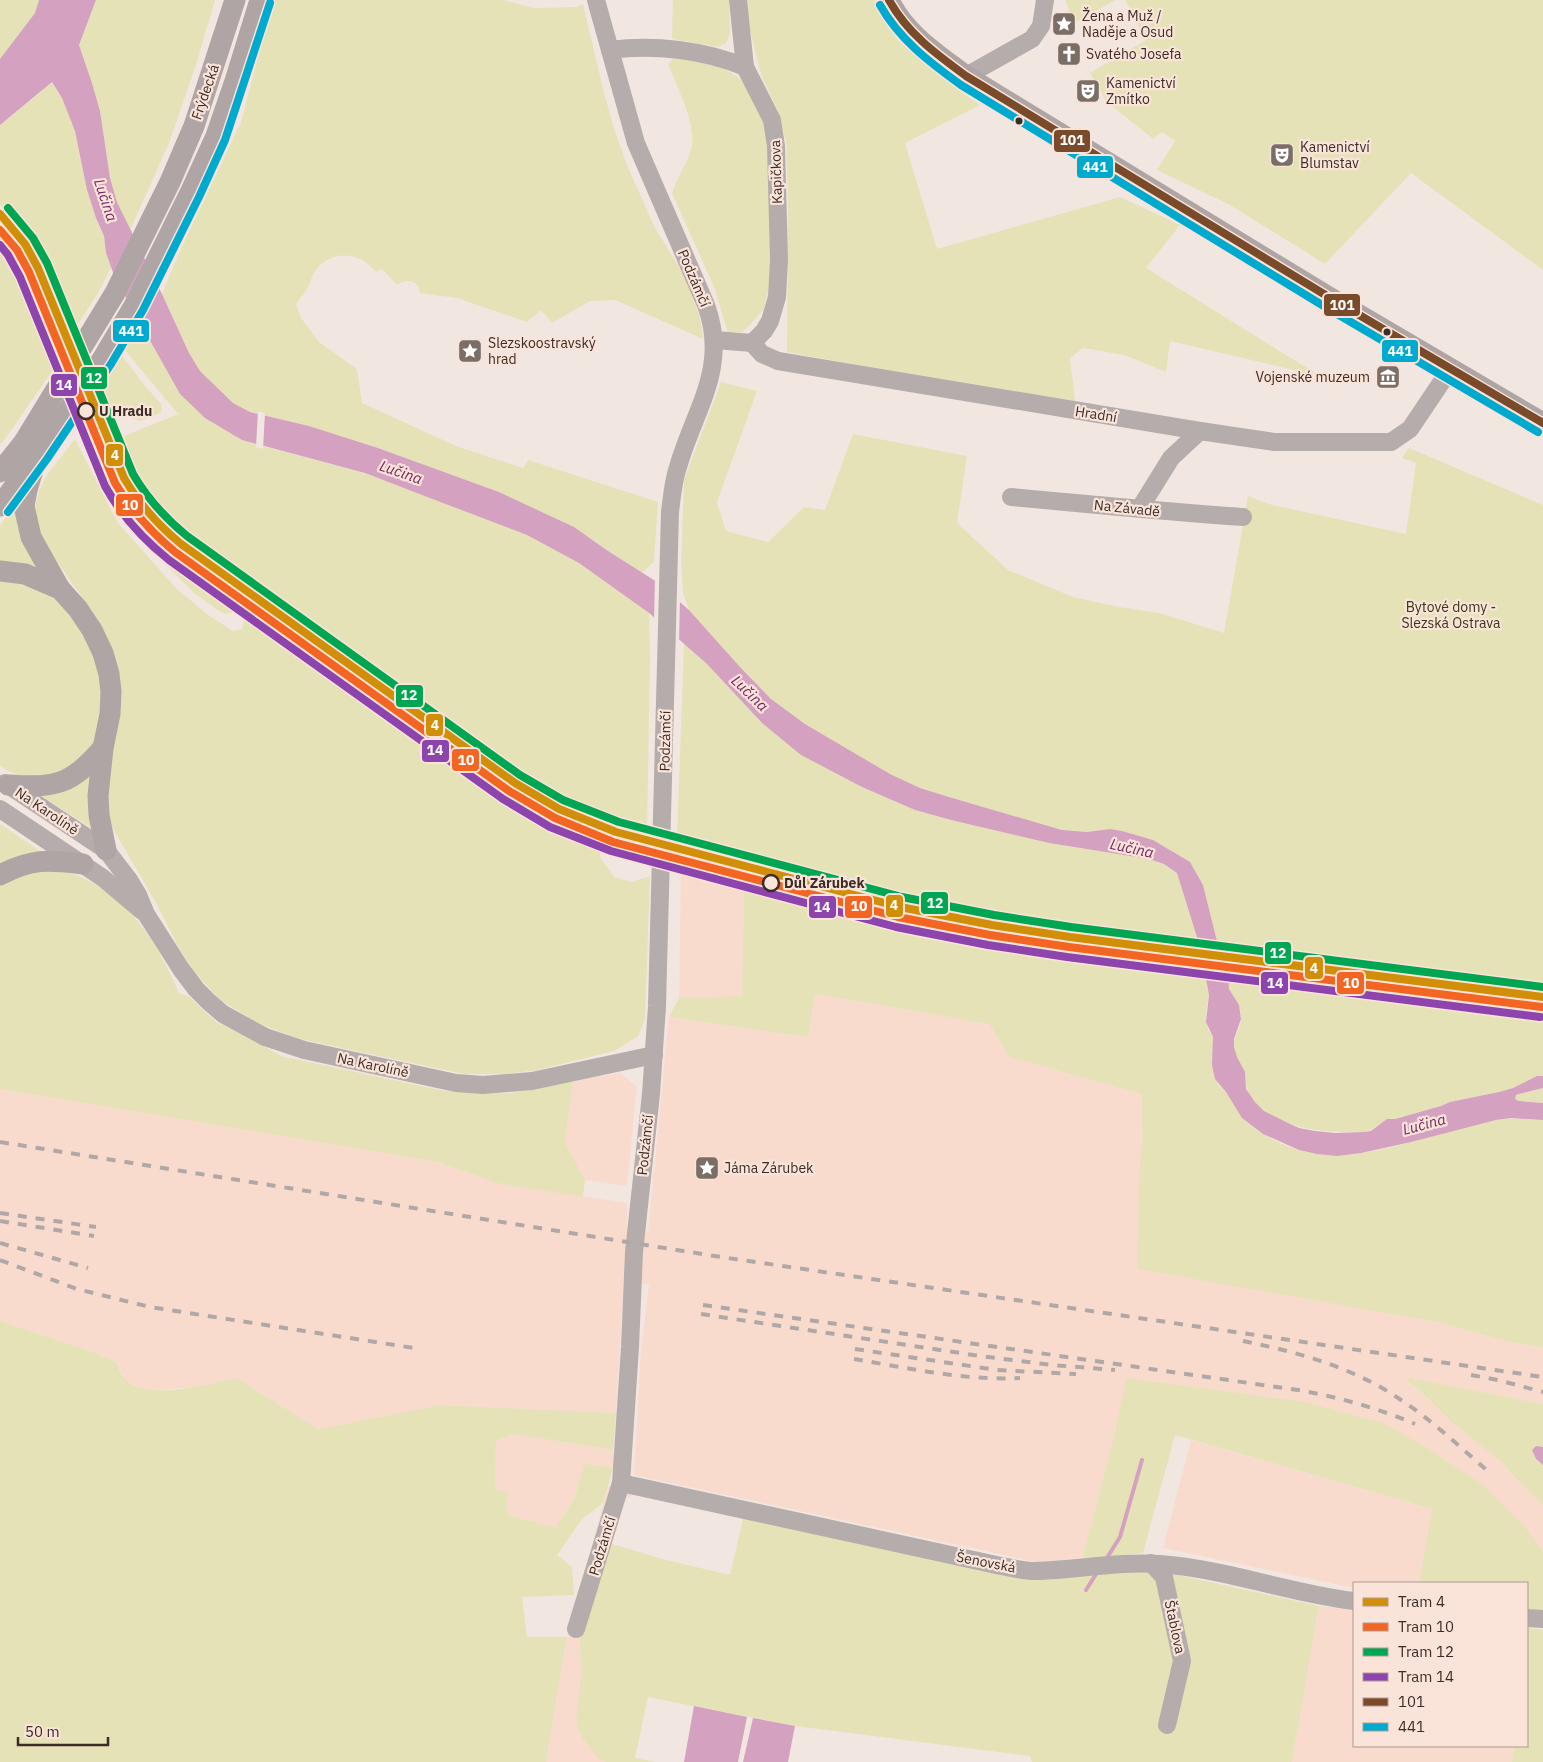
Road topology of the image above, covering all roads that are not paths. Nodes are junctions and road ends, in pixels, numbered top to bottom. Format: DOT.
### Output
graph roads {
  1 [pos="235,0"];
  2 [pos="260,0"];
  3 [pos="596,0"];
  4 [pos="738,0"];
  5 [pos="889,0"];
  6 [pos="1045,0"];
  7 [pos="610,50"];
  8 [pos="745,67"];
  9 [pos="966,76"];
  10 [pos="715,340"];
  11 [pos="752,343"];
  12 [pos="1451,368"];
  13 [pos="1543,423"];
  14 [pos="1200,432"];
  15 [pos="31,448"];
  16 [pos="0,458"];
  17 [pos="0,472"];
  18 [pos="1011,497"];
  19 [pos="0,506"];
  20 [pos="1140,508"];
  21 [pos="1243,517"];
  22 [pos="0,571"];
  23 [pos="60,589"];
  24 [pos="103,748"];
  25 [pos="4,782"];
  26 [pos="0,809"];
  27 [pos="106,850"];
  28 [pos="83,864"];
  29 [pos="0,875"];
  30 [pos="146,914"];
  31 [pos="654,1055"];
  32 [pos="621,1483"];
  33 [pos="1151,1563"];
  34 [pos="1353,1601"];
  35 [pos="1528,1618"];
  36 [pos="1543,1619"];
  37 [pos="576,1630"];
  38 [pos="1167,1725"];
  1 -- 15 [label="main road, Frýdecká"];
  2 -- 15 [label="main road, Frýdecká"];
  3 -- 7 [label="street, Podzámčí"];
  4 -- 8 [label="street, Kapičkova"];
  5 -- 9 [label="main road"];
  6 -- 9 [label="street"];
  7 -- 8 [label="street"];
  7 -- 10 [label="street, Podzámčí"];
  8 -- 11 [label="street, Kapičkova"];
  9 -- 12 [label="main road"];
  10 -- 11 [label="street"];
  10 -- 31 [label="street, Podzámčí"];
  11 -- 14 [label="street, Hradní"];
  12 -- 13 [label="main road"];
  12 -- 14 [label="street, Hradní"];
  14 -- 20 [label="street"];
  15 -- 16 [label="main road"];
  15 -- 17 [label="main road"];
  15 -- 19 [label="main road"];
  15 -- 23 [label="main road"];
  18 -- 20 [label="street, Na Závadě"];
  20 -- 21 [label="street, Na Závadě"];
  22 -- 23 [label="main road"];
  23 -- 24 [label="main road"];
  24 -- 25 [label="main road"];
  24 -- 27 [label="main road"];
  25 -- 27 [label="street, Na Karolíně"];
  26 -- 28 [label="street, Na Karolíně"];
  27 -- 30 [label="street, Na Karolíně"];
  28 -- 29 [label="main road"];
  28 -- 30 [label="street, Na Karolíně"];
  30 -- 31 [label="street, Na Karolíně"];
  31 -- 32 [label="street, Podzámčí"];
  32 -- 33 [label="street, Šenovská"];
  32 -- 37 [label="street, Podzámčí"];
  33 -- 34 [label="street, Šenovská"];
  33 -- 38 [label="street, Štablova"];
  35 -- 36 [label="street"];
}
